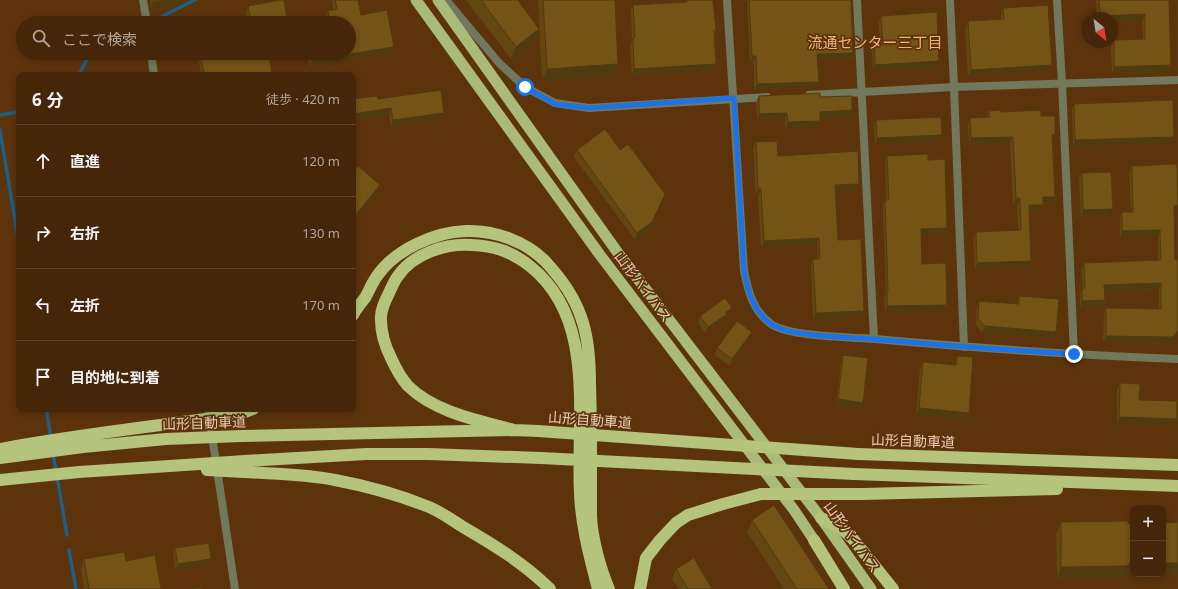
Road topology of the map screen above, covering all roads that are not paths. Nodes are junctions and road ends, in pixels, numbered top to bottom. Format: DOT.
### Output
graph roads {
  1 [pos="416,0"];
  2 [pos="438,0"];
  3 [pos="446,0"];
  4 [pos="727,0"];
  5 [pos="857,0"];
  6 [pos="950,0"];
  7 [pos="1057,0"];
  8 [pos="143,3"];
  9 [pos="146,16"];
  10 [pos="152,60"];
  11 [pos="154,72"];
  12 [pos="1178,80"];
  13 [pos="1062,83"];
  14 [pos="954,87"];
  15 [pos="861,92"];
  16 [pos="797,95"];
  17 [pos="773,96"];
  18 [pos="734,98"];
  19 [pos="356,310"];
  20 [pos="874,339"];
  21 [pos="964,347"];
  22 [pos="1074,354"];
  23 [pos="1178,359"];
  24 [pos="208,412"];
  25 [pos="245,412"];
  26 [pos="514,430"];
  27 [pos="0,449"];
  28 [pos="0,458"];
  29 [pos="1174,465"];
  30 [pos="244,466"];
  31 [pos="0,480"];
  32 [pos="1175,486"];
  33 [pos="821,518"];
  34 [pos="814,540"];
  35 [pos="235,589"];
  36 [pos="550,589"];
  37 [pos="598,589"];
  38 [pos="609,589"];
  39 [pos="640,589"];
  40 [pos="844,589"];
  41 [pos="849,589"];
  42 [pos="871,589"];
  43 [pos="893,589"];
  1 -- 34 [label="highway, 山形バイパス"];
  2 -- 33 [label="highway, 山形バイパス"];
  3 -- 18 [label="street"];
  4 -- 18 [label="street"];
  5 -- 15 [label="street"];
  6 -- 14 [label="street"];
  7 -- 13 [label="street"];
  8 -- 9 [label="street"];
  10 -- 11 [label="street"];
  12 -- 13 [label="street"];
  13 -- 14 [label="street"];
  13 -- 22 [label="street"];
  14 -- 15 [label="street"];
  14 -- 21 [label="street"];
  15 -- 16 [label="street"];
  15 -- 20 [label="street"];
  17 -- 18 [label="street"];
  18 -- 20 [label="street"];
  19 -- 38 [label="highway"];
  20 -- 21 [label="street"];
  21 -- 22 [label="street"];
  22 -- 23 [label="street"];
  24 -- 35 [label="street"];
  25 -- 27 [label="highway, bridge"];
  26 -- 28 [label="highway, 山形自動車道, bridge"];
  26 -- 29 [label="highway, 山形自動車道, bridge"];
  26 -- 37 [label="highway"];
  30 -- 31 [label="highway, bridge"];
  30 -- 32 [label="highway, bridge"];
  30 -- 36 [label="highway"];
  32 -- 39 [label="highway, bridge"];
  33 -- 42 [label="highway, 山形バイパス"];
  33 -- 43 [label="highway"];
  34 -- 40 [label="highway"];
  34 -- 41 [label="highway, 山形バイパス"];
}
